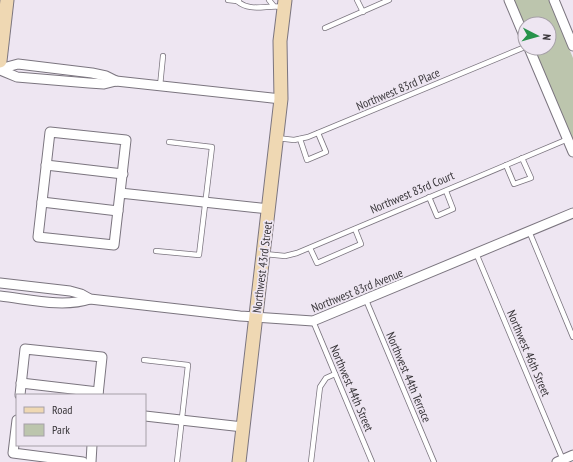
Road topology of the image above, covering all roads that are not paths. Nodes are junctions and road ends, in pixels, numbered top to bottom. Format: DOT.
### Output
graph roads {
  1 [pos="7,0"];
  2 [pos="228,0"];
  3 [pos="238,0"];
  4 [pos="269,0"];
  5 [pos="357,0"];
  6 [pos="389,0"];
  7 [pos="509,0"];
  8 [pos="554,0"];
  9 [pos="281,4"];
  10 [pos="363,12"];
  11 [pos="517,19"];
  12 [pos="325,28"];
  13 [pos="569,28"];
  14 [pos="573,46"];
  15 [pos="517,50"];
  16 [pos="163,56"];
  17 [pos="532,56"];
  18 [pos="0,61"];
  19 [pos="0,70"];
  20 [pos="116,81"];
  21 [pos="160,86"];
  22 [pos="281,99"];
  23 [pos="318,133"];
  24 [pos="277,138"];
  25 [pos="300,139"];
  26 [pos="568,139"];
  27 [pos="169,142"];
  28 [pos="573,152"];
  29 [pos="522,158"];
  30 [pos="46,165"];
  31 [pos="506,165"];
  32 [pos="123,174"];
  33 [pos="446,191"];
  34 [pos="120,192"];
  35 [pos="429,198"];
  36 [pos="42,202"];
  37 [pos="206,202"];
  38 [pos="269,209"];
  39 [pos="118,211"];
  40 [pos="573,213"];
  41 [pos="355,229"];
  42 [pos="529,231"];
  43 [pos="310,248"];
  44 [pos="156,251"];
  45 [pos="264,254"];
  46 [pos="476,254"];
  47 [pos="0,283"];
  48 [pos="0,296"];
  49 [pos="90,299"];
  50 [pos="366,300"];
  51 [pos="256,317"];
  52 [pos="313,321"];
  53 [pos="573,337"];
  54 [pos="144,360"];
  55 [pos="335,374"];
  56 [pos="21,383"];
  57 [pos="98,393"];
  58 [pos="20,394"];
  59 [pos="146,416"];
  60 [pos="182,420"];
  61 [pos="243,426"];
  62 [pos="16,428"];
  63 [pos="92,446"];
  64 [pos="573,455"];
  65 [pos="560,461"];
  66 [pos="82,462"];
  67 [pos="90,462"];
  68 [pos="176,462"];
  69 [pos="239,462"];
  70 [pos="311,462"];
  71 [pos="372,462"];
  72 [pos="434,462"];
  1 -- 18 [label="street"];
  2 -- 3 [label="lane"];
  3 -- 9 [label="lane"];
  4 -- 9 [label="lane"];
  5 -- 10 [label="lane"];
  6 -- 10 [label="lane"];
  7 -- 11 [label="street"];
  8 -- 13 [label="street"];
  9 -- 22 [label="street, Northwest 43rd Street"];
  10 -- 12 [label="lane"];
  13 -- 14 [label="street"];
  15 -- 23 [label="lane, Northwest 83rd Place"];
  16 -- 21 [label="lane"];
  17 -- 26 [label="street"];
  19 -- 20 [label="street"];
  19 -- 20 [label="street"];
  20 -- 21 [label="street"];
  21 -- 22 [label="street"];
  22 -- 24 [label="street, Northwest 43rd Street"];
  23 -- 25 [label="lane, Northwest 83rd Place"];
  23 -- 25 [label="lane"];
  24 -- 25 [label="lane, Northwest 83rd Place"];
  24 -- 38 [label="street, Northwest 43rd Street"];
  26 -- 28 [label="street"];
  26 -- 29 [label="lane, Northwest 83rd Court"];
  27 -- 37 [label="lane"];
  29 -- 31 [label="lane, Northwest 83rd Court"];
  29 -- 31 [label="lane"];
  30 -- 32 [label="street"];
  30 -- 32 [label="street"];
  30 -- 36 [label="street"];
  31 -- 33 [label="lane, Northwest 83rd Court"];
  32 -- 34 [label="street"];
  33 -- 35 [label="lane, Northwest 83rd Court"];
  33 -- 35 [label="lane"];
  34 -- 37 [label="street"];
  34 -- 39 [label="street"];
  35 -- 41 [label="lane, Northwest 83rd Court"];
  36 -- 39 [label="street"];
  36 -- 39 [label="street"];
  37 -- 38 [label="street"];
  37 -- 44 [label="lane"];
  38 -- 45 [label="street, Northwest 43rd Street"];
  40 -- 42 [label="street, Northwest 83rd Avenue"];
  41 -- 43 [label="lane, Northwest 83rd Court"];
  41 -- 43 [label="lane"];
  42 -- 46 [label="street, Northwest 83rd Avenue"];
  42 -- 53 [label="lane"];
  43 -- 45 [label="lane, Northwest 83rd Court"];
  45 -- 51 [label="street, Northwest 43rd Street"];
  46 -- 50 [label="street, Northwest 83rd Avenue"];
  46 -- 65 [label="lane, Northwest 46th Street"];
  47 -- 49 [label="street, Northwest 83rd Avenue"];
  48 -- 49 [label="street, Northwest 83rd Avenue"];
  49 -- 51 [label="street, Northwest 83rd Avenue"];
  50 -- 52 [label="street, Northwest 83rd Avenue"];
  50 -- 72 [label="lane, Northwest 44th Terrace"];
  51 -- 52 [label="street, Northwest 83rd Avenue"];
  51 -- 61 [label="street, Northwest 43rd Street"];
  52 -- 55 [label="lane, Northwest 44th Street"];
  54 -- 60 [label="lane"];
  55 -- 70 [label="lane"];
  55 -- 71 [label="lane, Northwest 44th Street"];
  56 -- 57 [label="street"];
  56 -- 57 [label="street"];
  56 -- 58 [label="street"];
  59 -- 60 [label="street"];
  60 -- 61 [label="street"];
  60 -- 68 [label="lane"];
  61 -- 69 [label="street, Northwest 43rd Street"];
  62 -- 66 [label="street"];
  63 -- 67 [label="street"];
  64 -- 65 [label="street"];
}
